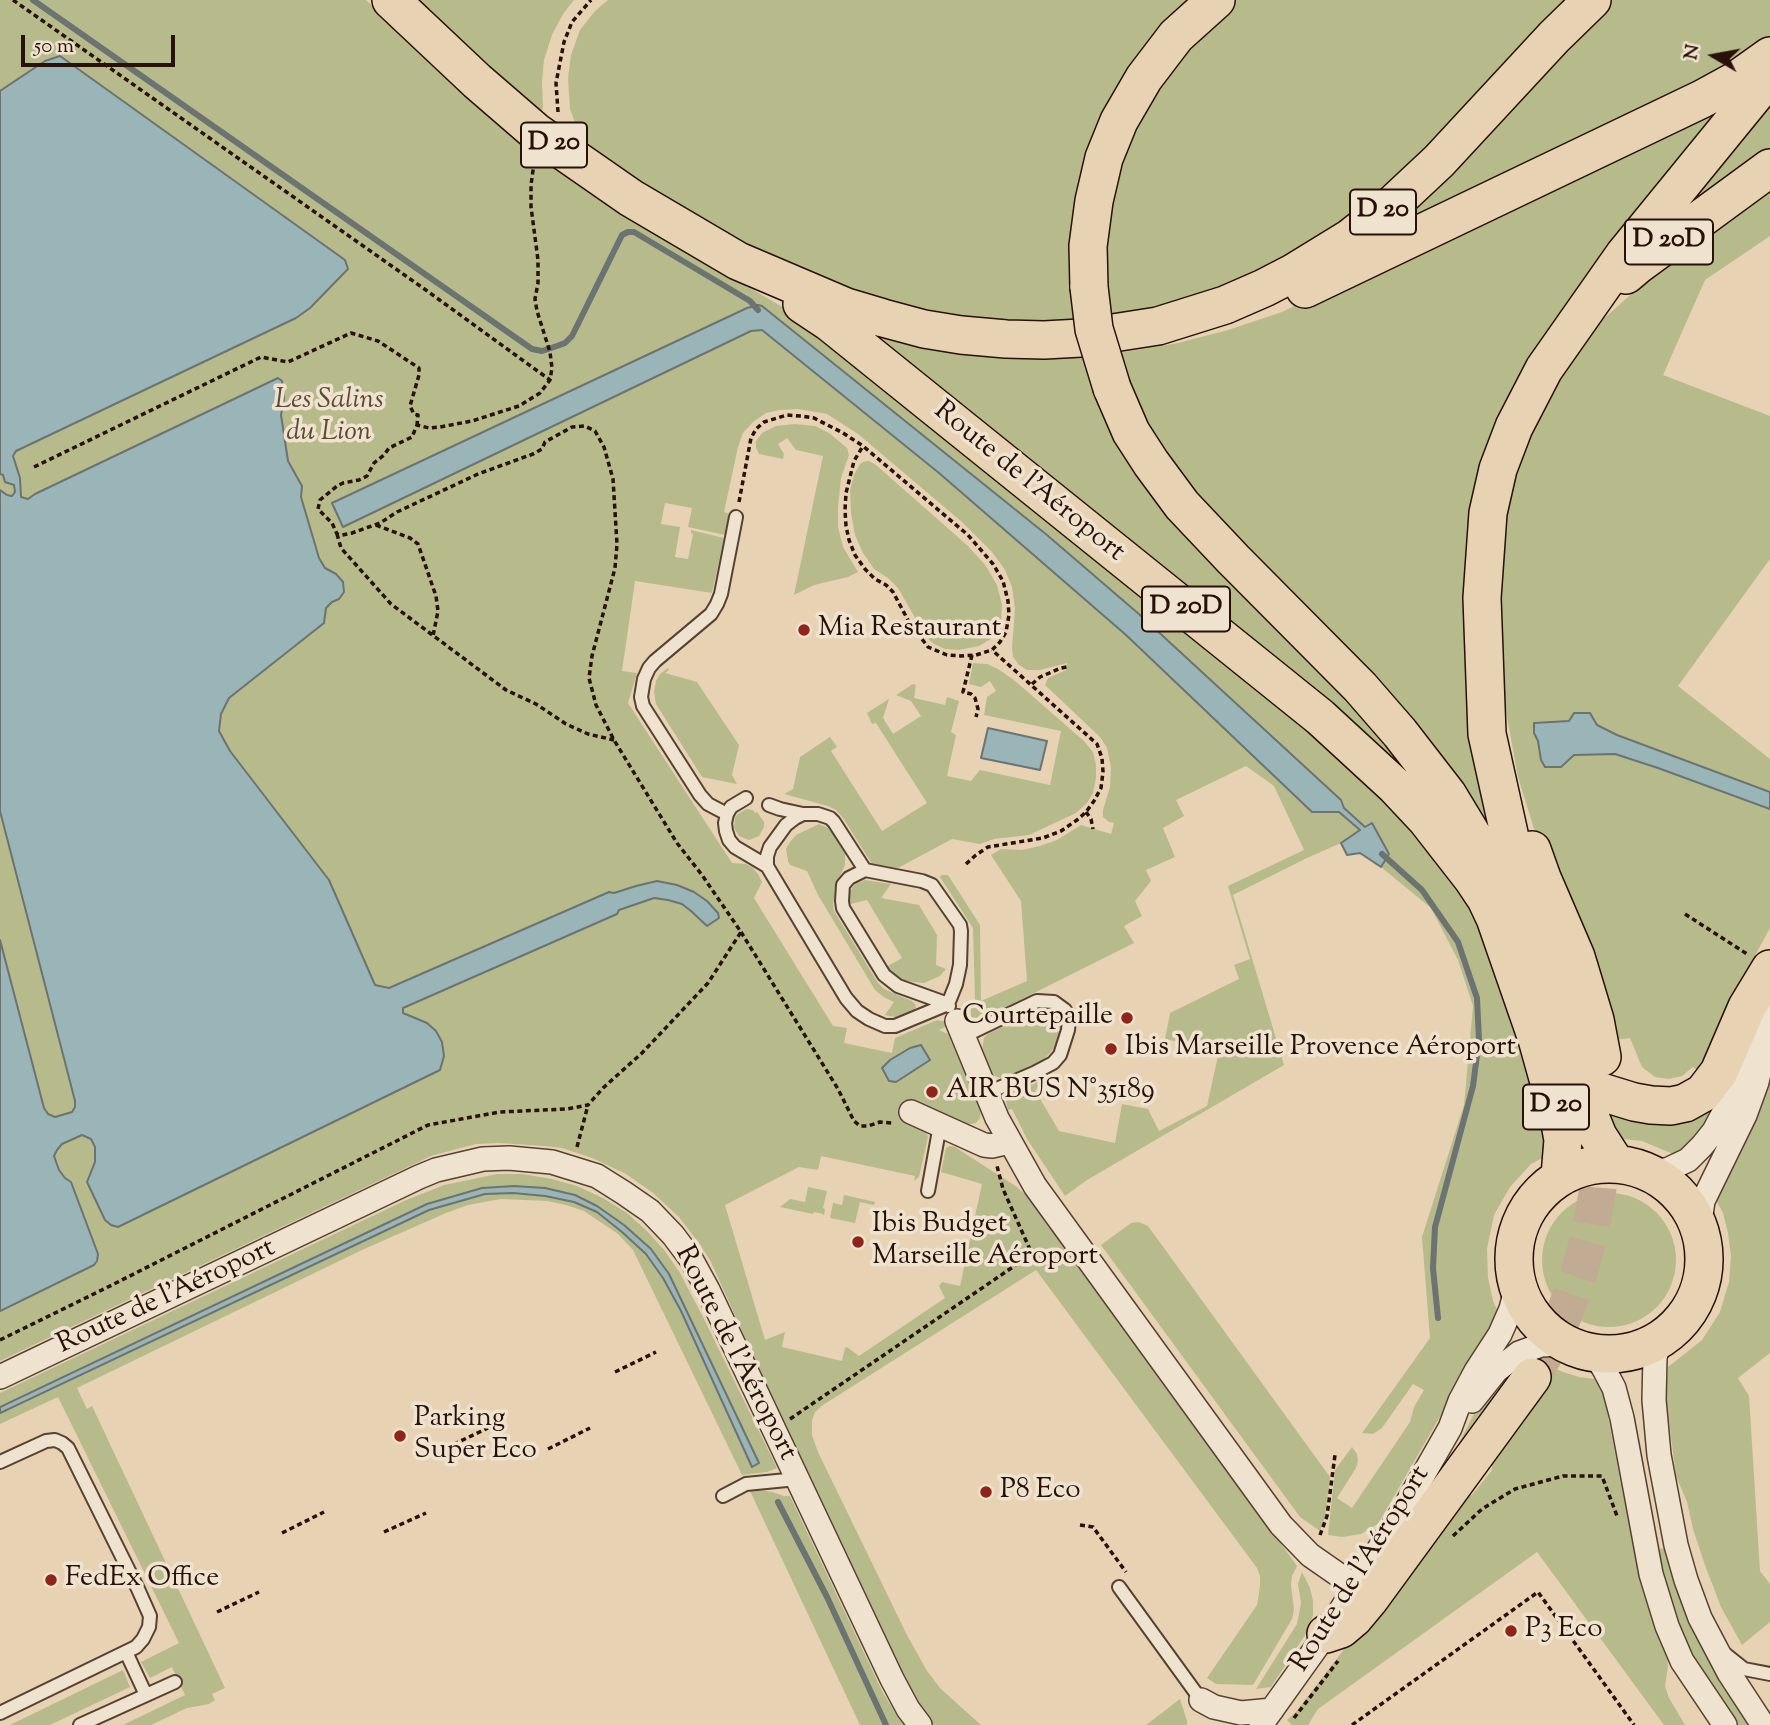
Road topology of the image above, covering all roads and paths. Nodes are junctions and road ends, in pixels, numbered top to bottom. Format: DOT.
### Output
graph roads {
  1 [pos="12,0"];
  2 [pos="391,0"];
  3 [pos="591,0"];
  4 [pos="1216,0"];
  5 [pos="1592,0"];
  6 [pos="1770,56"];
  7 [pos="1770,76"];
  8 [pos="558,119"];
  9 [pos="534,157"];
  10 [pos="1770,168"];
  11 [pos="738,261"];
  12 [pos="1575,325"];
  13 [pos="1158,326"];
  14 [pos="550,380"];
  15 [pos="417,425"];
  16 [pos="863,446"];
  17 [pos="34,467"];
  18 [pos="736,517"];
  19 [pos="374,524"];
  20 [pos="337,534"];
  21 [pos="433,635"];
  22 [pos="992,650"];
  23 [pos="972,655"];
  24 [pos="1067,667"];
  25 [pos="1031,685"];
  26 [pos="976,717"];
  27 [pos="614,740"];
  28 [pos="746,798"];
  29 [pos="769,804"];
  30 [pos="1086,812"];
  31 [pos="727,814"];
  32 [pos="803,814"];
  33 [pos="1093,829"];
  34 [pos="966,864"];
  35 [pos="767,866"];
  36 [pos="865,870"];
  37 [pos="1685,914"];
  38 [pos="741,932"];
  39 [pos="1763,965"];
  40 [pos="1770,1012"];
  41 [pos="956,1020"];
  42 [pos="1537,1039"];
  43 [pos="1589,1066"];
  44 [pos="987,1093"];
  45 [pos="588,1105"];
  46 [pos="911,1112"];
  47 [pos="940,1125"];
  48 [pos="1001,1144"];
  49 [pos="1616,1164"];
  50 [pos="571,1167"];
  51 [pos="1653,1173"];
  52 [pos="1560,1177"];
  53 [pos="928,1191"];
  54 [pos="1699,1228"];
  55 [pos="1517,1285"];
  56 [pos="1661,1339"];
  57 [pos="0,1340"];
  58 [pos="1580,1349"];
  59 [pos="656,1352"];
  60 [pos="615,1372"];
  61 [pos="0,1377"];
  62 [pos="1532,1377"];
  63 [pos="488,1428"];
  64 [pos="590,1428"];
  65 [pos="1450,1428"];
  66 [pos="774,1430"];
  67 [pos="446,1448"];
  68 [pos="548,1449"];
  69 [pos="0,1462"];
  70 [pos="797,1479"];
  71 [pos="723,1496"];
  72 [pos="324,1512"];
  73 [pos="426,1513"];
  74 [pos="1620,1526"];
  75 [pos="384,1532"];
  76 [pos="282,1533"];
  77 [pos="1450,1540"];
  78 [pos="1119,1587"];
  79 [pos="1356,1587"];
  80 [pos="259,1592"];
  81 [pos="217,1612"];
  82 [pos="1335,1644"];
  83 [pos="1714,1645"];
  84 [pos="126,1652"];
  85 [pos="1770,1674"];
  86 [pos="175,1682"];
  87 [pos="146,1695"];
  88 [pos="1201,1700"];
  89 [pos="0,1713"];
  90 [pos="1266,1722"];
  91 [pos="80,1725"];
  92 [pos="920,1725"];
  93 [pos="1207,1725"];
  94 [pos="1352,1725"];
  95 [pos="1634,1725"];
  96 [pos="1725,1725"];
  97 [pos="1763,1725"];
  1 -- 14 [label="path"];
  2 -- 11 [label="main road, D 20"];
  3 -- 8 [label="path"];
  4 -- 42 [label="main road, bridge"];
  5 -- 13 [label="main road, D 20"];
  6 -- 13 [label="main road"];
  7 -- 12 [label="main road"];
  9 -- 14 [label="path"];
  10 -- 12 [label="main road, D 20D"];
  11 -- 13 [label="main road, D 20"];
  11 -- 42 [label="main road, Route de l'Aéroport / D 20D"];
  12 -- 43 [label="main road, D 20D"];
  14 -- 15 [label="path"];
  15 -- 17 [label="path"];
  15 -- 20 [label="path"];
  16 -- 18 [label="path"];
  16 -- 22 [label="path"];
  16 -- 23 [label="path"];
  18 -- 31 [label="lane"];
  19 -- 20 [label="path"];
  19 -- 21 [label="path"];
  19 -- 27 [label="path"];
  20 -- 21 [label="path"];
  21 -- 27 [label="path"];
  22 -- 23 [label="path"];
  22 -- 25 [label="path"];
  23 -- 26 [label="path"];
  24 -- 25 [label="path"];
  25 -- 30 [label="path"];
  27 -- 38 [label="path"];
  28 -- 31 [label="lane"];
  29 -- 32 [label="lane"];
  30 -- 33 [label="path"];
  30 -- 34 [label="path"];
  31 -- 35 [label="lane"];
  32 -- 35 [label="lane"];
  32 -- 36 [label="lane"];
  35 -- 41 [label="lane"];
  36 -- 41 [label="lane"];
  36 -- 41 [label="lane"];
  37 -- 39 [label="path"];
  38 -- 45 [label="path"];
  38 -- 46 [label="path"];
  39 -- 43 [label="main road"];
  39 -- 51 [label="street"];
  40 -- 54 [label="street, Route de l'Aéroport"];
  41 -- 44 [label="street"];
  41 -- 44 [label="lane"];
  42 -- 52 [label="main road, Route de l'Aéroport / D 20"];
  43 -- 49 [label="main road, D 20D"];
  44 -- 48 [label="street"];
  45 -- 50 [label="path"];
  45 -- 57 [label="path"];
  46 -- 47 [label="street"];
  47 -- 48 [label="street"];
  47 -- 53 [label="lane"];
  48 -- 66 [label="path"];
  48 -- 79 [label="street"];
  49 -- 51 [label="main road, Route de l'Aéroport"];
  49 -- 52 [label="main road, Route de l'Aéroport"];
  50 -- 61 [label="street, Route de l'Aéroport"];
  50 -- 66 [label="street, Route de l'Aéroport"];
  51 -- 54 [label="main road, Route de l'Aéroport"];
  52 -- 55 [label="main road, Route de l'Aéroport"];
  54 -- 56 [label="main road, Route de l'Aéroport"];
  55 -- 58 [label="main road, Route de l'Aéroport"];
  55 -- 65 [label="street, Route de l'Aéroport"];
  56 -- 58 [label="main road, Route de l'Aéroport"];
  56 -- 83 [label="street"];
  58 -- 65 [label="street, Route de l'Aéroport"];
  58 -- 96 [label="street"];
  59 -- 60 [label="path"];
  62 -- 82 [label="main road"];
  63 -- 67 [label="path"];
  64 -- 68 [label="path"];
  65 -- 79 [label="street, Route de l'Aéroport"];
  66 -- 70 [label="street, Route de l'Aéroport"];
  69 -- 84 [label="lane"];
  70 -- 71 [label="lane"];
  70 -- 92 [label="street, Route de l'Aéroport"];
  72 -- 76 [label="path"];
  73 -- 75 [label="path"];
  74 -- 77 [label="path"];
  78 -- 88 [label="lane"];
  79 -- 82 [label="street, Route de l'Aéroport"];
  80 -- 81 [label="path"];
  82 -- 90 [label="street, Route de l'Aéroport"];
  82 -- 90 [label="path"];
  83 -- 85 [label="lane"];
  83 -- 97 [label="street"];
  84 -- 87 [label="lane"];
  84 -- 89 [label="lane"];
  86 -- 87 [label="lane"];
  87 -- 91 [label="lane"];
  88 -- 90 [label="street"];
  88 -- 93 [label="street"];
  94 -- 95 [label="path"];
}
